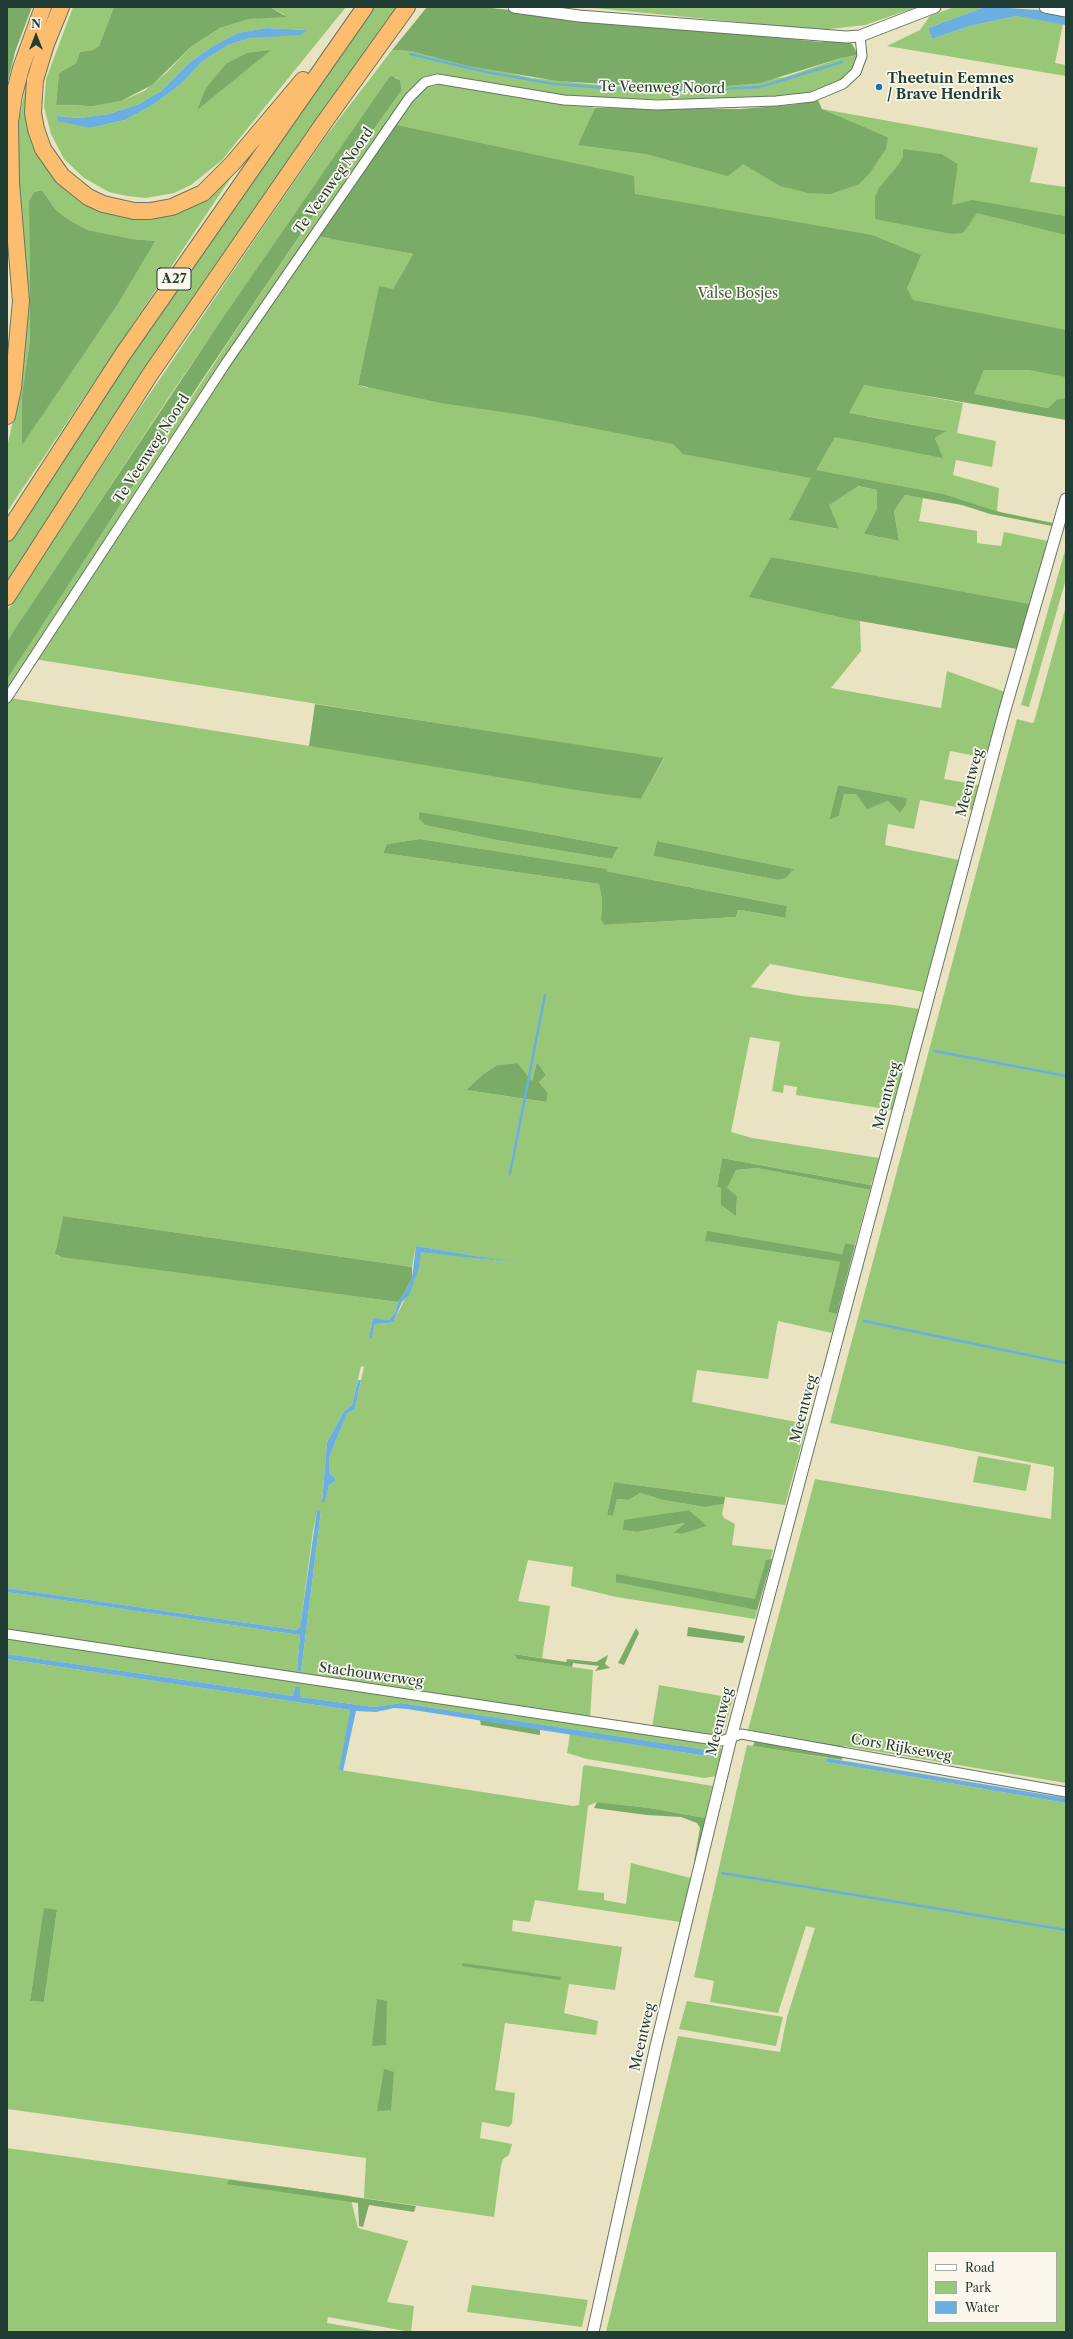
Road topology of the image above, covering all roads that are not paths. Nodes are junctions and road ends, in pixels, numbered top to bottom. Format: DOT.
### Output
graph roads {
  1 [pos="43,7"];
  2 [pos="60,7"];
  3 [pos="365,7"];
  4 [pos="407,7"];
  5 [pos="514,7"];
  6 [pos="935,7"];
  7 [pos="1045,7"];
  8 [pos="1066,11"];
  9 [pos="348,30"];
  10 [pos="860,36"];
  11 [pos="7,416"];
  12 [pos="1066,499"];
  13 [pos="7,533"];
  14 [pos="7,597"];
  15 [pos="7,698"];
  16 [pos="7,1634"];
  17 [pos="731,1738"];
  18 [pos="1066,1792"];
  19 [pos="593,2332"];
  1 -- 11 [label="highway"];
  2 -- 9 [label="highway, A27"];
  3 -- 9 [label="highway, A27"];
  4 -- 14 [label="highway, A27"];
  5 -- 10 [label="street"];
  6 -- 10 [label="street"];
  7 -- 8 [label="street"];
  9 -- 13 [label="highway, A27"];
  10 -- 15 [label="street, Te Veenweg Noord"];
  12 -- 17 [label="street, Meentweg"];
  16 -- 17 [label="street, Stachouwerweg"];
  17 -- 18 [label="street, Cors Rijkseweg"];
  17 -- 19 [label="street, Meentweg"];
}
